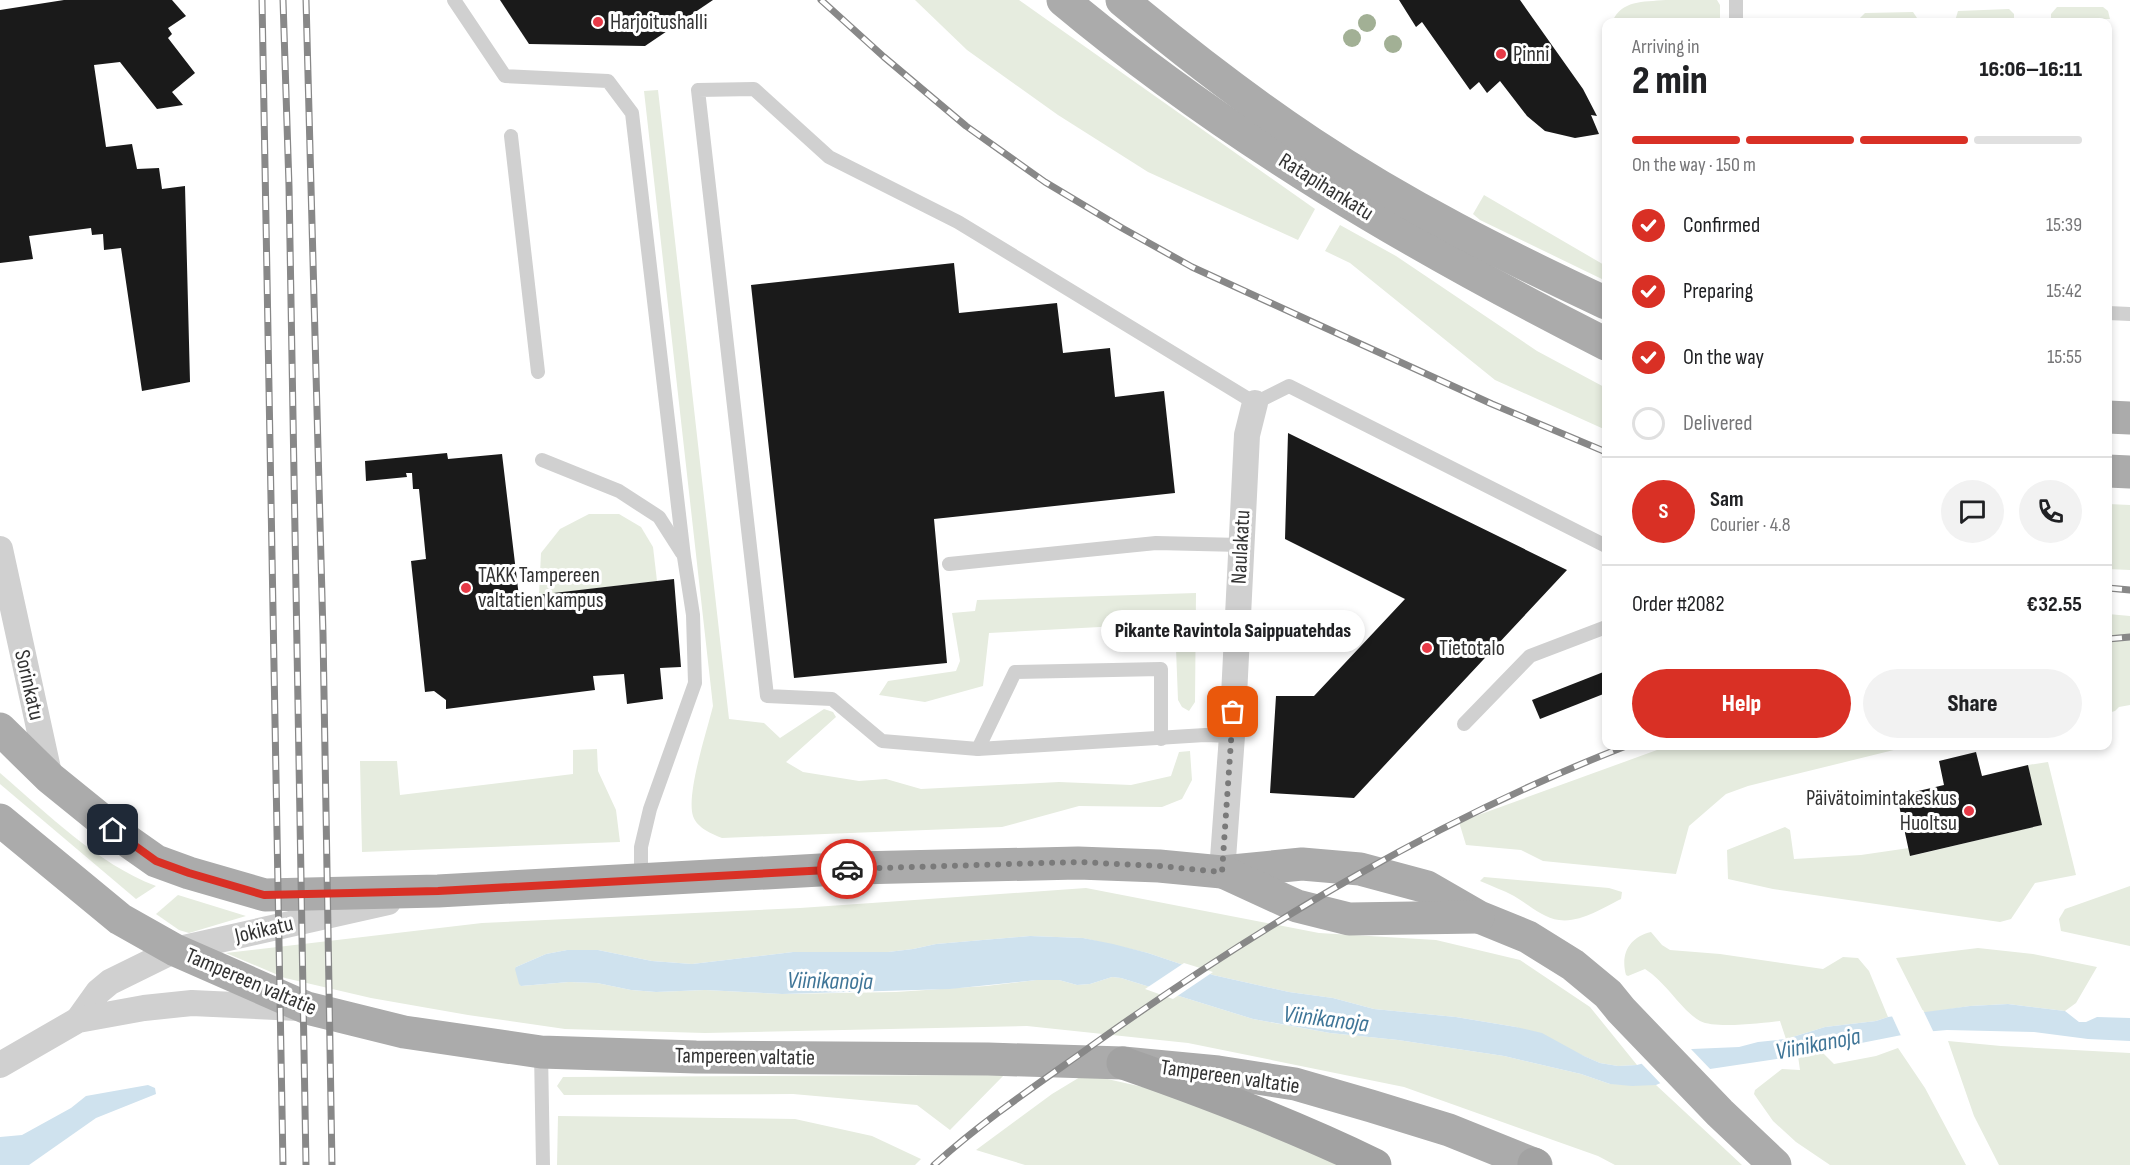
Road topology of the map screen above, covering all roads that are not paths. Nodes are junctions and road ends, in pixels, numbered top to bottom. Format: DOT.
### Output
graph roads {
  1 [pos="454,0"];
  2 [pos="1063,0"];
  3 [pos="1122,0"];
  4 [pos="1736,0"];
  5 [pos="1736,18"];
  6 [pos="511,136"];
  7 [pos="1602,301"];
  8 [pos="2112,313"];
  9 [pos="2130,314"];
  10 [pos="1602,342"];
  11 [pos="538,372"];
  12 [pos="1255,403"];
  13 [pos="2112,417"];
  14 [pos="2130,418"];
  15 [pos="542,460"];
  16 [pos="2112,471"];
  17 [pos="2130,472"];
  18 [pos="1602,544"];
  19 [pos="1241,545"];
  20 [pos="0,549"];
  21 [pos="684,557"];
  22 [pos="949,564"];
  23 [pos="4,599"];
  24 [pos="1602,629"];
  25 [pos="1464,724"];
  26 [pos="0,729"];
  27 [pos="1232,736"];
  28 [pos="1161,739"];
  29 [pos="978,749"];
  30 [pos="50,778"];
  31 [pos="0,820"];
  32 [pos="1222,872"];
  33 [pos="641,879"];
  34 [pos="438,891"];
  35 [pos="1479,917"];
  36 [pos="175,950"];
  37 [pos="307,1008"];
  38 [pos="78,1020"];
  39 [pos="540,1052"];
  40 [pos="1124,1062"];
  41 [pos="0,1065"];
  42 [pos="543,1165"];
  43 [pos="1375,1165"];
  44 [pos="1535,1165"];
  45 [pos="1775,1165"];
  1 -- 21 [label="lane"];
  2 -- 10 [label="main road, Ratapihankatu"];
  3 -- 7 [label="main road, Ratapihankatu"];
  4 -- 5 [label="lane"];
  6 -- 11 [label="lane"];
  8 -- 9 [label="lane"];
  12 -- 18 [label="lane"];
  12 -- 19 [label="street, Naulakatu"];
  12 -- 29 [label="lane"];
  13 -- 14 [label="main road"];
  15 -- 21 [label="lane"];
  16 -- 17 [label="main road"];
  19 -- 22 [label="lane"];
  19 -- 27 [label="street, Naulakatu"];
  20 -- 23 [label="street, Sorinkatu"];
  21 -- 33 [label="lane"];
  23 -- 30 [label="street, Sorinkatu"];
  24 -- 25 [label="lane"];
  26 -- 30 [label="main road"];
  27 -- 28 [label="lane"];
  27 -- 32 [label="street, Naulakatu"];
  28 -- 29 [label="lane"];
  28 -- 29 [label="lane"];
  30 -- 34 [label="main road"];
  31 -- 36 [label="main road, Tampereen valtatie"];
  32 -- 33 [label="main road"];
  32 -- 35 [label="main road"];
  32 -- 35 [label="main road"];
  33 -- 34 [label="main road"];
  34 -- 36 [label="street, Jokikatu"];
  35 -- 45 [label="main road"];
  36 -- 37 [label="main road, Tampereen valtatie"];
  36 -- 38 [label="street, Jokikatu"];
  37 -- 38 [label="street, Jokikatu"];
  37 -- 39 [label="main road, Tampereen valtatie"];
  38 -- 41 [label="street, Jokikatu"];
  39 -- 40 [label="main road, Tampereen valtatie"];
  39 -- 42 [label="lane"];
  40 -- 43 [label="highway"];
  40 -- 44 [label="main road, Tampereen valtatie"];
}
